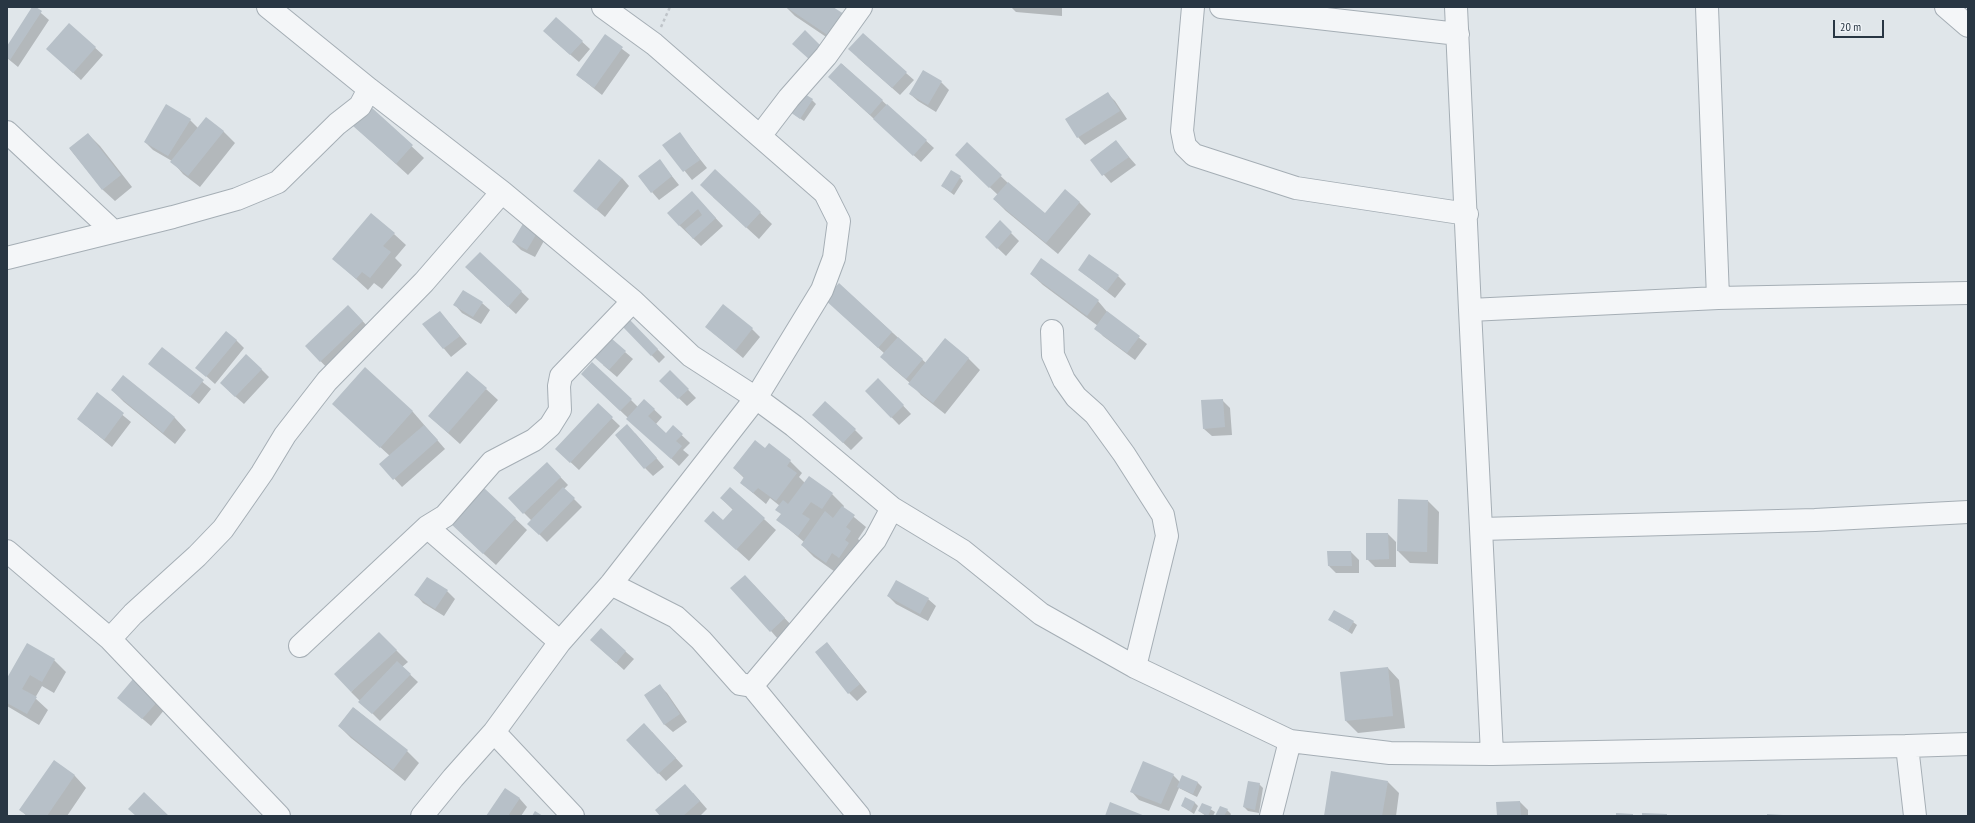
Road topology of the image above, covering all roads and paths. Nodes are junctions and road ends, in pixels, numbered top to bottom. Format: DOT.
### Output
graph roads {
  1 [pos="268,7"];
  2 [pos="603,7"];
  3 [pos="861,7"];
  4 [pos="1193,7"];
  5 [pos="1221,7"];
  6 [pos="1456,7"];
  7 [pos="1707,7"];
  8 [pos="1946,7"];
  9 [pos="1968,26"];
  10 [pos="1458,34"];
  11 [pos="369,89"];
  12 [pos="7,132"];
  13 [pos="760,136"];
  14 [pos="502,192"];
  15 [pos="1467,214"];
  16 [pos="113,231"];
  17 [pos="7,258"];
  18 [pos="1968,293"];
  19 [pos="1718,298"];
  20 [pos="633,301"];
  21 [pos="1470,310"];
  22 [pos="1052,331"];
  23 [pos="756,398"];
  24 [pos="892,508"];
  25 [pos="1968,512"];
  26 [pos="426,527"];
  27 [pos="1481,529"];
  28 [pos="7,551"];
  29 [pos="610,584"];
  30 [pos="110,639"];
  31 [pos="560,642"];
  32 [pos="300,646"];
  33 [pos="1135,667"];
  34 [pos="752,686"];
  35 [pos="494,732"];
  36 [pos="1290,741"];
  37 [pos="1968,744"];
  38 [pos="1907,746"];
  39 [pos="1492,754"];
  40 [pos="850,812"];
  41 [pos="279,816"];
  42 [pos="422,816"];
  43 [pos="573,816"];
  44 [pos="1271,816"];
  45 [pos="1915,816"];
  1 -- 11 [label="street"];
  2 -- 13 [label="street"];
  3 -- 13 [label="street"];
  4 -- 15 [label="street"];
  5 -- 10 [label="street"];
  6 -- 10 [label="street"];
  7 -- 19 [label="street"];
  8 -- 9 [label="street"];
  10 -- 15 [label="street"];
  11 -- 14 [label="street"];
  11 -- 16 [label="street"];
  12 -- 16 [label="street"];
  13 -- 23 [label="street"];
  14 -- 20 [label="street"];
  14 -- 30 [label="street"];
  15 -- 21 [label="street"];
  16 -- 17 [label="street"];
  18 -- 19 [label="street"];
  19 -- 21 [label="street"];
  20 -- 23 [label="street"];
  20 -- 26 [label="street"];
  21 -- 27 [label="street"];
  22 -- 33 [label="street"];
  23 -- 24 [label="street"];
  23 -- 29 [label="street"];
  24 -- 33 [label="street"];
  24 -- 34 [label="street"];
  25 -- 27 [label="street"];
  26 -- 31 [label="street"];
  26 -- 32 [label="street"];
  27 -- 39 [label="street"];
  28 -- 30 [label="street"];
  29 -- 31 [label="street"];
  29 -- 34 [label="street"];
  30 -- 41 [label="street"];
  31 -- 35 [label="street"];
  33 -- 36 [label="street"];
  34 -- 40 [label="street"];
  35 -- 42 [label="street"];
  35 -- 43 [label="street"];
  36 -- 39 [label="street"];
  36 -- 44 [label="street"];
  37 -- 38 [label="street"];
  38 -- 39 [label="street"];
  38 -- 45 [label="street"];
}
